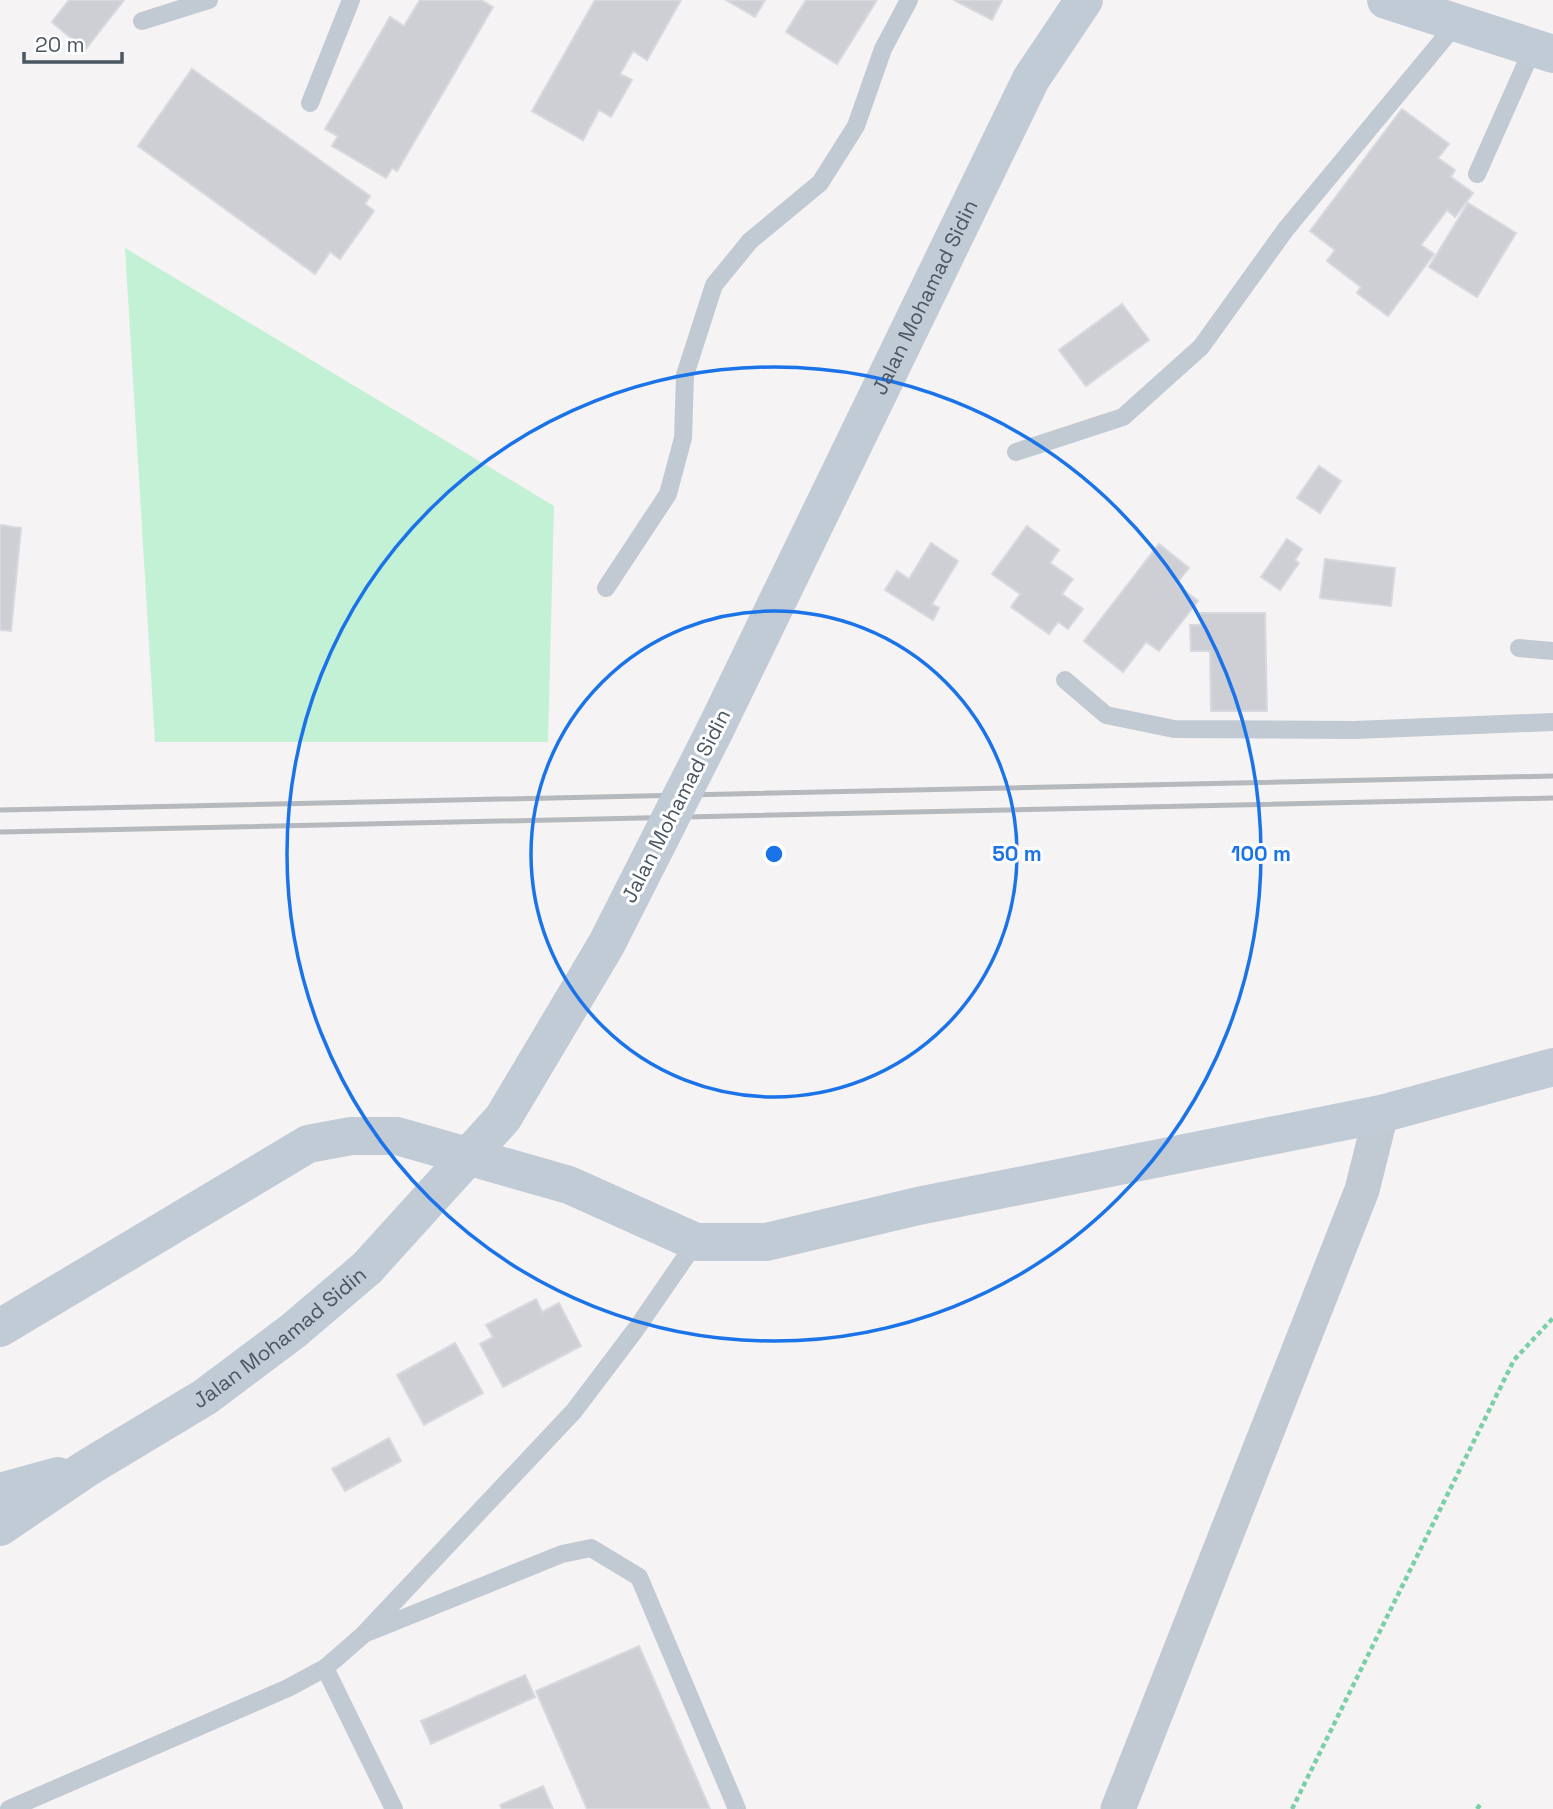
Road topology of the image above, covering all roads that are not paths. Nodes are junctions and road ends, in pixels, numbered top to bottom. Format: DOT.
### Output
graph roads {
  1 [pos="209,0"];
  2 [pos="351,0"];
  3 [pos="909,0"];
  4 [pos="1084,0"];
  5 [pos="1386,0"];
  6 [pos="1445,14"];
  7 [pos="142,21"];
  8 [pos="1543,51"];
  9 [pos="310,103"];
  10 [pos="1477,174"];
  11 [pos="1016,452"];
  12 [pos="606,588"];
  13 [pos="1519,648"];
  14 [pos="1553,651"];
  15 [pos="1065,680"];
  16 [pos="1553,722"];
  17 [pos="1553,1067"];
  18 [pos="1381,1114"];
  19 [pos="696,1242"];
  20 [pos="0,1328"];
  21 [pos="87,1468"];
  22 [pos="0,1492"];
  23 [pos="0,1527"];
  24 [pos="363,1635"];
  25 [pos="325,1668"];
  26 [pos="9,1809"];
  27 [pos="394,1809"];
  28 [pos="737,1809"];
  29 [pos="1118,1809"];
  1 -- 7 [label="lane"];
  2 -- 9 [label="lane"];
  3 -- 12 [label="lane"];
  4 -- 21 [label="main road, Jalan Mohamad Sidin, bridge"];
  5 -- 6 [label="main road"];
  6 -- 8 [label="main road"];
  6 -- 11 [label="lane"];
  8 -- 10 [label="lane"];
  13 -- 14 [label="lane"];
  15 -- 16 [label="lane"];
  17 -- 18 [label="main road"];
  18 -- 19 [label="main road"];
  18 -- 29 [label="street"];
  19 -- 20 [label="main road"];
  19 -- 24 [label="lane"];
  21 -- 22 [label="main road, Jalan Mohamad Sidin"];
  21 -- 23 [label="main road, Jalan Mohamad Sidin"];
  24 -- 25 [label="lane"];
  24 -- 28 [label="lane"];
  25 -- 26 [label="lane"];
  25 -- 27 [label="lane"];
}
